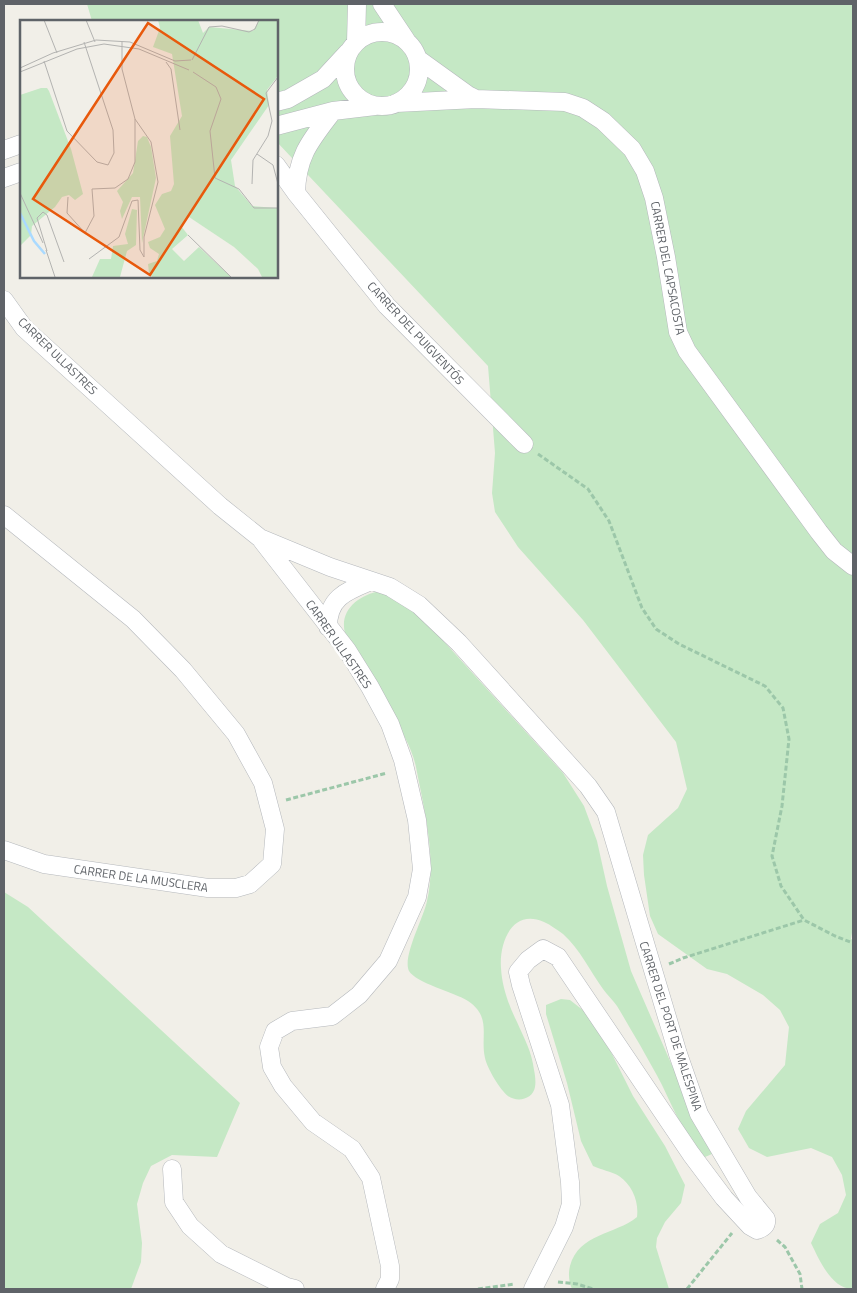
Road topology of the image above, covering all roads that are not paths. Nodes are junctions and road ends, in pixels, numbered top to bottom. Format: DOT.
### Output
graph roads {
  1 [pos="357,4"];
  2 [pos="382,4"];
  3 [pos="406,40"];
  4 [pos="352,46"];
  5 [pos="418,59"];
  6 [pos="476,99"];
  7 [pos="278,101"];
  8 [pos="396,103"];
  9 [pos="375,106"];
  10 [pos="332,111"];
  11 [pos="278,125"];
  12 [pos="20,144"];
  13 [pos="4,150"];
  14 [pos="278,168"];
  15 [pos="20,172"];
  16 [pos="4,178"];
  17 [pos="296,193"];
  18 [pos="4,300"];
  19 [pos="524,444"];
  20 [pos="4,515"];
  21 [pos="260,538"];
  22 [pos="853,566"];
  23 [pos="371,581"];
  24 [pos="328,627"];
  25 [pos="4,850"];
  26 [pos="172,1169"];
  27 [pos="535,1285"];
  28 [pos="294,1289"];
  29 [pos="386,1289"];
  1 -- 4 [label="street"];
  2 -- 3 [label="street"];
  3 -- 4 [label="street"];
  3 -- 5 [label="street"];
  4 -- 7 [label="street"];
  4 -- 9 [label="street"];
  5 -- 6 [label="street"];
  5 -- 8 [label="street"];
  6 -- 8 [label="street, CARRER DEL CAPSACOSTA"];
  6 -- 22 [label="street, CARRER DEL CAPSACOSTA"];
  8 -- 9 [label="street"];
  9 -- 10 [label="street"];
  10 -- 11 [label="street"];
  10 -- 17 [label="street"];
  12 -- 13 [label="street"];
  14 -- 17 [label="street, CARRER DEL PUIGVENTÓS"];
  15 -- 16 [label="street"];
  17 -- 19 [label="street, CARRER DEL PUIGVENTÓS"];
  18 -- 21 [label="street, CARRER ULLASTRES"];
  20 -- 25 [label="street, CARRER DE LA MUSCLERA"];
  21 -- 23 [label="street, CARRER DEL PORT DE MALESPINA"];
  21 -- 24 [label="street, CARRER ULLASTRES"];
  23 -- 24 [label="street"];
  23 -- 27 [label="street, CARRER DEL PORT DE MALESPINA"];
  24 -- 29 [label="street, CARRER ULLASTRES"];
  26 -- 28 [label="street"];
}
